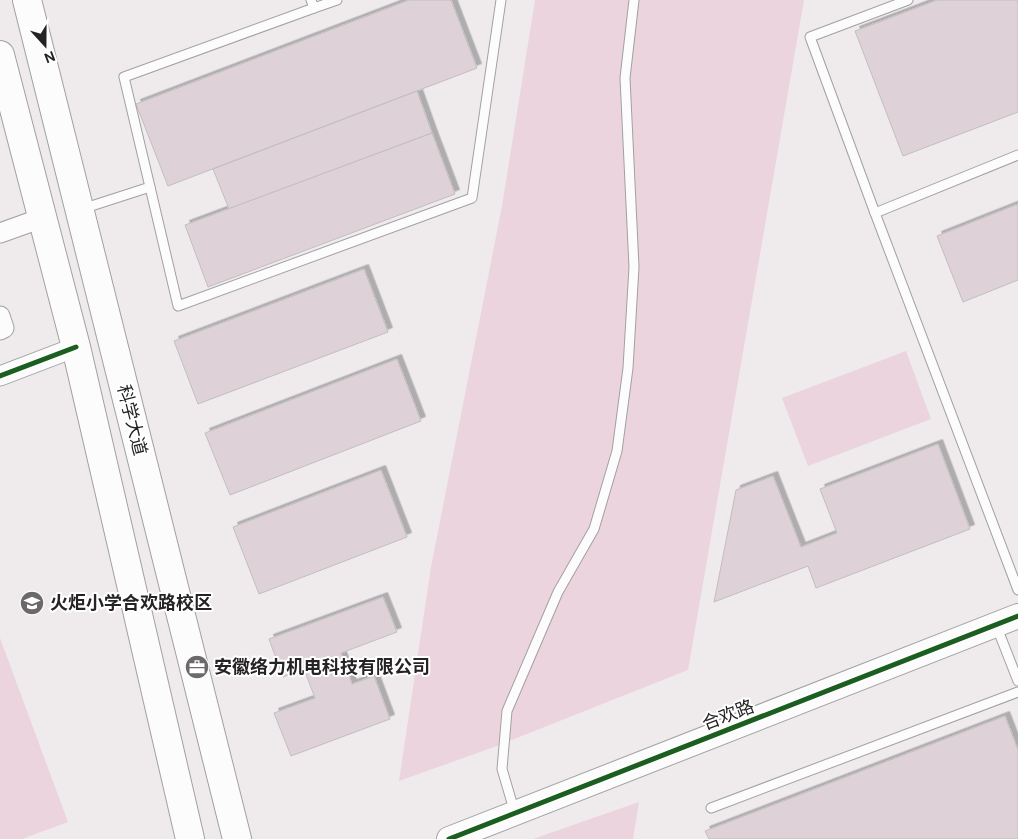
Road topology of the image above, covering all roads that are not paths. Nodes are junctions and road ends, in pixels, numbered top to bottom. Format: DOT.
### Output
graph roads {
  1 [pos="27,0"];
  2 [pos="337,0"];
  3 [pos="501,0"];
  4 [pos="634,0"];
  5 [pos="908,0"];
  6 [pos="312,4"];
  7 [pos="0,58"];
  8 [pos="1018,155"];
  9 [pos="150,187"];
  10 [pos="79,209"];
  11 [pos="875,213"];
  12 [pos="42,218"];
  13 [pos="0,233"];
  14 [pos="0,316"];
  15 [pos="0,330"];
  16 [pos="76,347"];
  17 [pos="0,376"];
  18 [pos="1018,590"];
  19 [pos="1018,616"];
  20 [pos="996,624"];
  21 [pos="1018,681"];
  22 [pos="1018,692"];
  23 [pos="711,808"];
  24 [pos="515,813"];
  25 [pos="190,839"];
  26 [pos="238,839"];
  27 [pos="449,839"];
  1 -- 10 [label="main road, 科学大道"];
  2 -- 6 [label="lane"];
  3 -- 9 [label="lane"];
  4 -- 24 [label="lane"];
  5 -- 11 [label="lane"];
  6 -- 9 [label="lane"];
  7 -- 12 [label="main road"];
  8 -- 11 [label="lane"];
  9 -- 10 [label="lane"];
  10 -- 26 [label="main road, 科学大道"];
  11 -- 18 [label="lane"];
  12 -- 13 [label="street"];
  12 -- 16 [label="main road"];
  14 -- 15 [label="street"];
  16 -- 17 [label="street"];
  16 -- 25 [label="main road"];
  19 -- 20 [label="street, 合欢路"];
  20 -- 21 [label="lane"];
  20 -- 24 [label="street, 合欢路"];
  22 -- 23 [label="lane"];
  24 -- 27 [label="street, 合欢路"];
}
